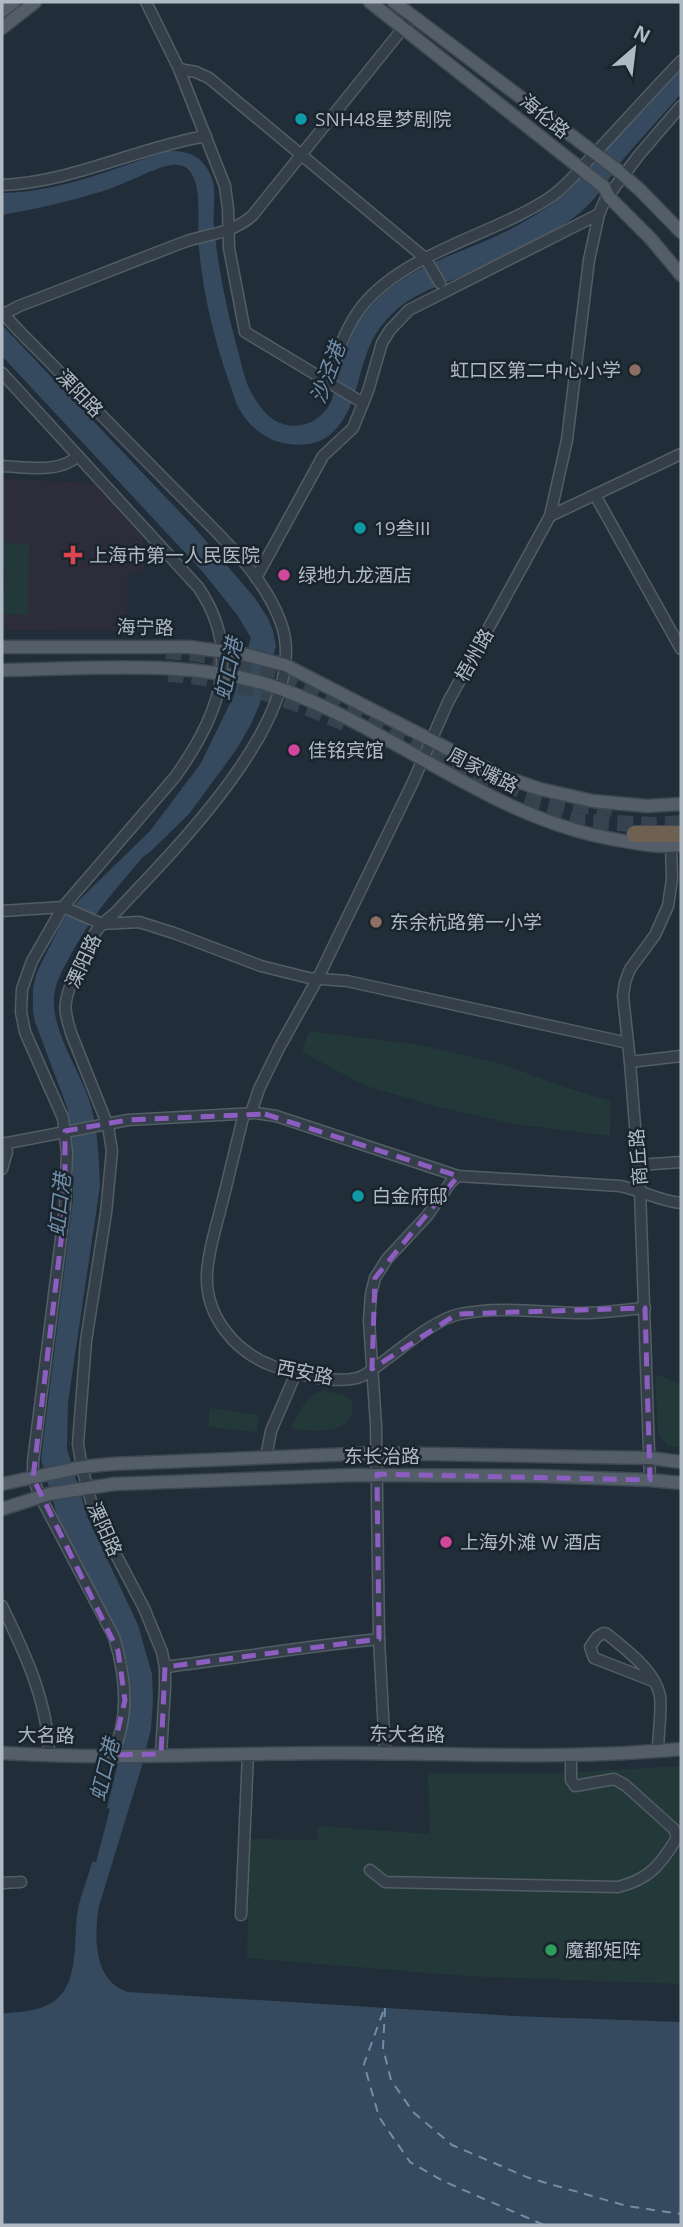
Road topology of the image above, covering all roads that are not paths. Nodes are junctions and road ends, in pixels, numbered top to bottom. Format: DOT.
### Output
graph roads {
  1 [pos="14,2"];
  2 [pos="35,2"];
  3 [pos="146,2"];
  4 [pos="370,2"];
  5 [pos="394,2"];
  6 [pos="2,11"];
  7 [pos="408,22"];
  8 [pos="2,28"];
  9 [pos="681,61"];
  10 [pos="179,69"];
  11 [pos="681,106"];
  12 [pos="206,136"];
  13 [pos="302,154"];
  14 [pos="597,155"];
  15 [pos="583,172"];
  16 [pos="620,173"];
  17 [pos="2,186"];
  18 [pos="606,192"];
  19 [pos="599,214"];
  20 [pos="223,232"];
  21 [pos="681,232"];
  22 [pos="427,261"];
  23 [pos="681,275"];
  24 [pos="440,283"];
  25 [pos="2,314"];
  26 [pos="2,373"];
  27 [pos="332,384"];
  28 [pos="360,400"];
  29 [pos="681,454"];
  30 [pos="78,456"];
  31 [pos="2,466"];
  32 [pos="595,495"];
  33 [pos="550,516"];
  34 [pos="256,578"];
  35 [pos="2,647"];
  36 [pos="681,649"];
  37 [pos="223,651"];
  38 [pos="282,664"];
  39 [pos="2,670"];
  40 [pos="221,674"];
  41 [pos="275,687"];
  42 [pos="431,739"];
  43 [pos="421,760"];
  44 [pos="681,804"];
  45 [pos="635,834"];
  46 [pos="678,842"];
  47 [pos="67,909"];
  48 [pos="2,911"];
  49 [pos="92,920"];
  50 [pos="318,978"];
  51 [pos="628,1043"];
  52 [pos="681,1056"];
  53 [pos="631,1062"];
  54 [pos="247,1113"];
  55 [pos="103,1126"];
  56 [pos="67,1131"];
  57 [pos="3,1143"];
  58 [pos="681,1162"];
  59 [pos="639,1165"];
  60 [pos="2,1169"];
  61 [pos="458,1176"];
  62 [pos="640,1191"];
  63 [pos="681,1203"];
  64 [pos="645,1308"];
  65 [pos="373,1370"];
  66 [pos="296,1373"];
  67 [pos="377,1452"];
  68 [pos="266,1457"];
  69 [pos="650,1458"];
  70 [pos="681,1462"];
  71 [pos="79,1468"];
  72 [pos="377,1474"];
  73 [pos="33,1478"];
  74 [pos="650,1480"];
  75 [pos="681,1483"];
  76 [pos="2,1484"];
  77 [pos="85,1488"];
  78 [pos="2,1493"];
  79 [pos="44,1495"];
  80 [pos="2,1509"];
  81 [pos="2,1606"];
  82 [pos="379,1639"];
  83 [pos="165,1667"];
  84 [pos="653,1681"];
  85 [pos="681,1749"];
  86 [pos="658,1751"];
  87 [pos="2,1753"];
  88 [pos="248,1753"];
  89 [pos="385,1753"];
  90 [pos="155,1754"];
  91 [pos="49,1755"];
  92 [pos="122,1755"];
  93 [pos="571,1755"];
  94 [pos="679,1837"];
  95 [pos="370,1870"];
  96 [pos="21,1882"];
  97 [pos="2,1883"];
  98 [pos="241,1915"];
  1 -- 6 [label="main road"];
  2 -- 8 [label="main road"];
  3 -- 10 [label="street"];
  4 -- 7 [label="main road, 海伦路"];
  5 -- 7 [label="main road, 海伦路"];
  7 -- 13 [label="street"];
  7 -- 14 [label="main road, 海伦路"];
  7 -- 15 [label="main road, 海伦路"];
  9 -- 14 [label="street"];
  10 -- 12 [label="street"];
  10 -- 13 [label="street"];
  11 -- 16 [label="street, 梧州路"];
  12 -- 17 [label="street"];
  12 -- 20 [label="street"];
  13 -- 20 [label="street"];
  13 -- 22 [label="street"];
  14 -- 15 [label="street"];
  14 -- 16 [label="main road, 海伦路"];
  15 -- 18 [label="main road, 海伦路"];
  15 -- 22 [label="street"];
  16 -- 18 [label="street, 梧州路"];
  16 -- 21 [label="main road, 海伦路"];
  18 -- 19 [label="street, 梧州路"];
  18 -- 23 [label="main road, 海伦路"];
  19 -- 28 [label="street"];
  19 -- 33 [label="street, 梧州路"];
  20 -- 25 [label="street"];
  20 -- 27 [label="street"];
  22 -- 24 [label="street"];
  22 -- 27 [label="street"];
  25 -- 34 [label="street, 溧阳路"];
  26 -- 30 [label="street"];
  27 -- 28 [label="street"];
  28 -- 34 [label="street"];
  29 -- 32 [label="street"];
  30 -- 31 [label="street"];
  30 -- 37 [label="street"];
  32 -- 33 [label="street"];
  32 -- 36 [label="street"];
  33 -- 42 [label="street, 梧州路"];
  34 -- 38 [label="street, 溧阳路"];
  35 -- 37 [label="main road, 海宁路"];
  37 -- 38 [label="main road, 海宁路"];
  37 -- 40 [label="street"];
  38 -- 41 [label="street, 溧阳路"];
  38 -- 42 [label="main road, 周家嘴路"];
  39 -- 40 [label="main road"];
  40 -- 41 [label="main road"];
  40 -- 47 [label="street"];
  41 -- 43 [label="main road, 周家嘴路"];
  41 -- 49 [label="street, 溧阳路"];
  42 -- 43 [label="street, 梧州路"];
  42 -- 44 [label="main road, 周家嘴路"];
  43 -- 46 [label="main road, 周家嘴路"];
  43 -- 50 [label="street, 梧州路"];
  45 -- 46 [label="highway"];
  46 -- 51 [label="street, 商丘路"];
  47 -- 48 [label="street"];
  47 -- 49 [label="street"];
  47 -- 56 [label="street"];
  49 -- 50 [label="street"];
  49 -- 55 [label="street, 溧阳路"];
  50 -- 51 [label="street"];
  50 -- 54 [label="street, 梧州路"];
  51 -- 53 [label="street, 商丘路"];
  52 -- 53 [label="street"];
  53 -- 59 [label="street, 商丘路"];
  54 -- 55 [label="street"];
  54 -- 61 [label="street"];
  54 -- 66 [label="street, 西安路"];
  55 -- 56 [label="street"];
  55 -- 71 [label="street, 溧阳路"];
  56 -- 57 [label="street"];
  56 -- 73 [label="street"];
  57 -- 60 [label="street"];
  58 -- 59 [label="street"];
  59 -- 62 [label="street, 商丘路"];
  61 -- 62 [label="street"];
  61 -- 65 [label="street"];
  62 -- 63 [label="street"];
  62 -- 64 [label="street, 商丘路"];
  64 -- 65 [label="street, 西安路"];
  64 -- 69 [label="street, 商丘路"];
  65 -- 66 [label="street, 西安路"];
  65 -- 67 [label="street"];
  66 -- 68 [label="street"];
  67 -- 68 [label="main road, 东长治路"];
  67 -- 69 [label="main road, 东长治路"];
  67 -- 72 [label="street"];
  68 -- 71 [label="main road, 东长治路"];
  69 -- 70 [label="main road, 东长治路"];
  69 -- 74 [label="street, 商丘路"];
  71 -- 73 [label="main road, 东长治路"];
  71 -- 77 [label="street, 溧阳路"];
  72 -- 74 [label="main road, 东长治路"];
  72 -- 77 [label="main road, 东长治路"];
  72 -- 82 [label="street"];
  73 -- 76 [label="main road, 东长治路"];
  73 -- 78 [label="main road"];
  73 -- 79 [label="street"];
  74 -- 75 [label="main road, 东长治路"];
  77 -- 79 [label="main road, 东长治路"];
  77 -- 83 [label="street, 溧阳路"];
  79 -- 80 [label="main road, 东长治路"];
  79 -- 92 [label="street"];
  81 -- 91 [label="street"];
  82 -- 83 [label="street"];
  82 -- 89 [label="street"];
  83 -- 90 [label="street, 溧阳路"];
  84 -- 84 [label="street"];
  84 -- 86 [label="street"];
  85 -- 86 [label="main road, 东大名路"];
  86 -- 93 [label="main road, 东大名路"];
  87 -- 91 [label="main road, 大名路"];
  88 -- 89 [label="main road, 东大名路"];
  88 -- 90 [label="main road, 东大名路"];
  88 -- 98 [label="street"];
  89 -- 93 [label="main road, 东大名路"];
  90 -- 92 [label="main road, 东大名路"];
  91 -- 92 [label="main road, 大名路"];
  93 -- 94 [label="street"];
  94 -- 95 [label="street"];
  96 -- 97 [label="street"];
}
